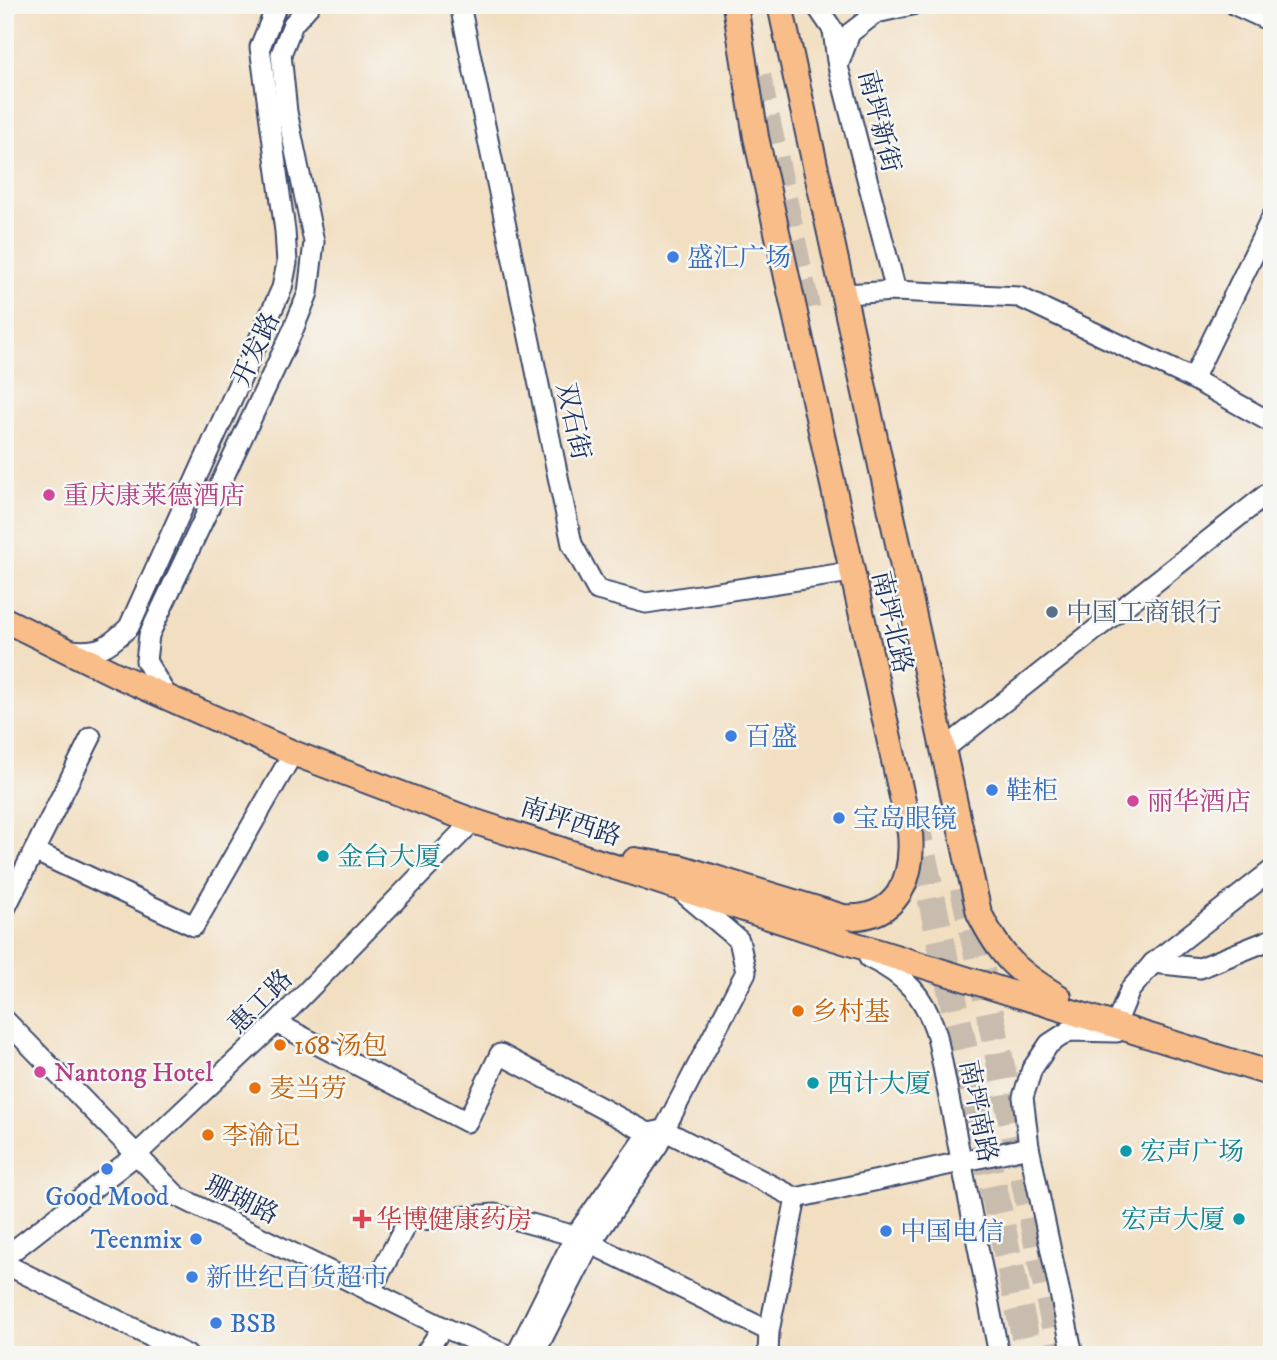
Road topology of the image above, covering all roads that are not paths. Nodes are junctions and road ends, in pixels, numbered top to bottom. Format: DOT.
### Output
graph roads {
  1 [pos="277,5"];
  2 [pos="310,5"];
  3 [pos="460,5"];
  4 [pos="735,5"];
  5 [pos="780,5"];
  6 [pos="909,5"];
  7 [pos="1235,5"];
  8 [pos="817,6"];
  9 [pos="1272,22"];
  10 [pos="838,66"];
  11 [pos="1272,217"];
  12 [pos="897,291"];
  13 [pos="844,294"];
  14 [pos="1193,379"];
  15 [pos="1272,423"];
  16 [pos="1272,490"];
  17 [pos="851,572"];
  18 [pos="5,620"];
  19 [pos="65,649"];
  20 [pos="168,698"];
  21 [pos="91,737"];
  22 [pos="943,750"];
  23 [pos="293,753"];
  24 [pos="473,821"];
  25 [pos="551,846"];
  26 [pos="34,851"];
  27 [pos="1272,870"];
  28 [pos="5,872"];
  29 [pos="673,885"];
  30 [pos="10,900"];
  31 [pos="821,934"];
  32 [pos="1272,939"];
  33 [pos="1153,963"];
  34 [pos="5,1020"];
  35 [pos="276,1023"];
  36 [pos="1126,1028"];
  37 [pos="1272,1074"];
  38 [pos="657,1136"];
  39 [pos="1029,1147"];
  40 [pos="136,1155"];
  41 [pos="962,1161"];
  42 [pos="796,1198"];
  43 [pos="583,1240"];
  44 [pos="5,1257"];
  45 [pos="5,1264"];
  46 [pos="370,1292"];
  47 [pos="443,1327"];
  48 [pos="769,1331"];
  49 [pos="187,1355"];
  50 [pos="424,1355"];
  51 [pos="506,1355"];
  52 [pos="516,1355"];
  53 [pos="534,1355"];
  54 [pos="768,1355"];
  55 [pos="999,1355"];
  56 [pos="1073,1355"];
  1 -- 19 [label="street, 开发路"];
  2 -- 20 [label="street, 开发路"];
  3 -- 17 [label="street, 双石街"];
  4 -- 17 [label="main road, 南坪北路"];
  5 -- 13 [label="main road, 南坪北路"];
  6 -- 10 [label="street, 南坪新街"];
  7 -- 9 [label="street"];
  8 -- 10 [label="street"];
  10 -- 12 [label="street, 南坪新街"];
  11 -- 14 [label="street"];
  12 -- 13 [label="street"];
  12 -- 14 [label="street"];
  13 -- 22 [label="main road, 南坪北路"];
  14 -- 15 [label="street"];
  16 -- 22 [label="street"];
  17 -- 25 [label="main road, 南坪北路"];
  18 -- 19 [label="main road, 南坪西路"];
  19 -- 20 [label="main road, 南坪西路"];
  20 -- 23 [label="main road, 南坪西路"];
  21 -- 26 [label="street"];
  22 -- 36 [label="main road, 南坪北路"];
  23 -- 24 [label="main road, 南坪西路"];
  23 -- 26 [label="street"];
  24 -- 25 [label="main road, 南坪西路"];
  24 -- 35 [label="street, 惠工路"];
  25 -- 29 [label="main road, 南坪西路"];
  26 -- 30 [label="street"];
  27 -- 33 [label="street"];
  28 -- 30 [label="street"];
  29 -- 31 [label="main road, 南坪西路"];
  29 -- 38 [label="street"];
  31 -- 36 [label="main road, 南坪西路"];
  31 -- 41 [label="street, 南坪南路"];
  32 -- 33 [label="street"];
  33 -- 36 [label="street"];
  34 -- 40 [label="street, 珊瑚路"];
  35 -- 38 [label="street"];
  35 -- 40 [label="street, 惠工路"];
  36 -- 37 [label="main road"];
  36 -- 39 [label="street, 南坪南路"];
  38 -- 42 [label="street"];
  38 -- 43 [label="street"];
  39 -- 41 [label="street"];
  39 -- 56 [label="street, 南坪南路"];
  40 -- 44 [label="street, 惠工路"];
  40 -- 46 [label="street, 珊瑚路"];
  41 -- 42 [label="street"];
  41 -- 55 [label="street, 南坪南路"];
  42 -- 48 [label="street"];
  43 -- 46 [label="street"];
  43 -- 48 [label="street"];
  43 -- 52 [label="street"];
  43 -- 53 [label="street"];
  45 -- 49 [label="street"];
  46 -- 47 [label="street, 珊瑚路"];
  47 -- 50 [label="street"];
  47 -- 51 [label="street, 珊瑚路"];
  48 -- 54 [label="street"];
}
